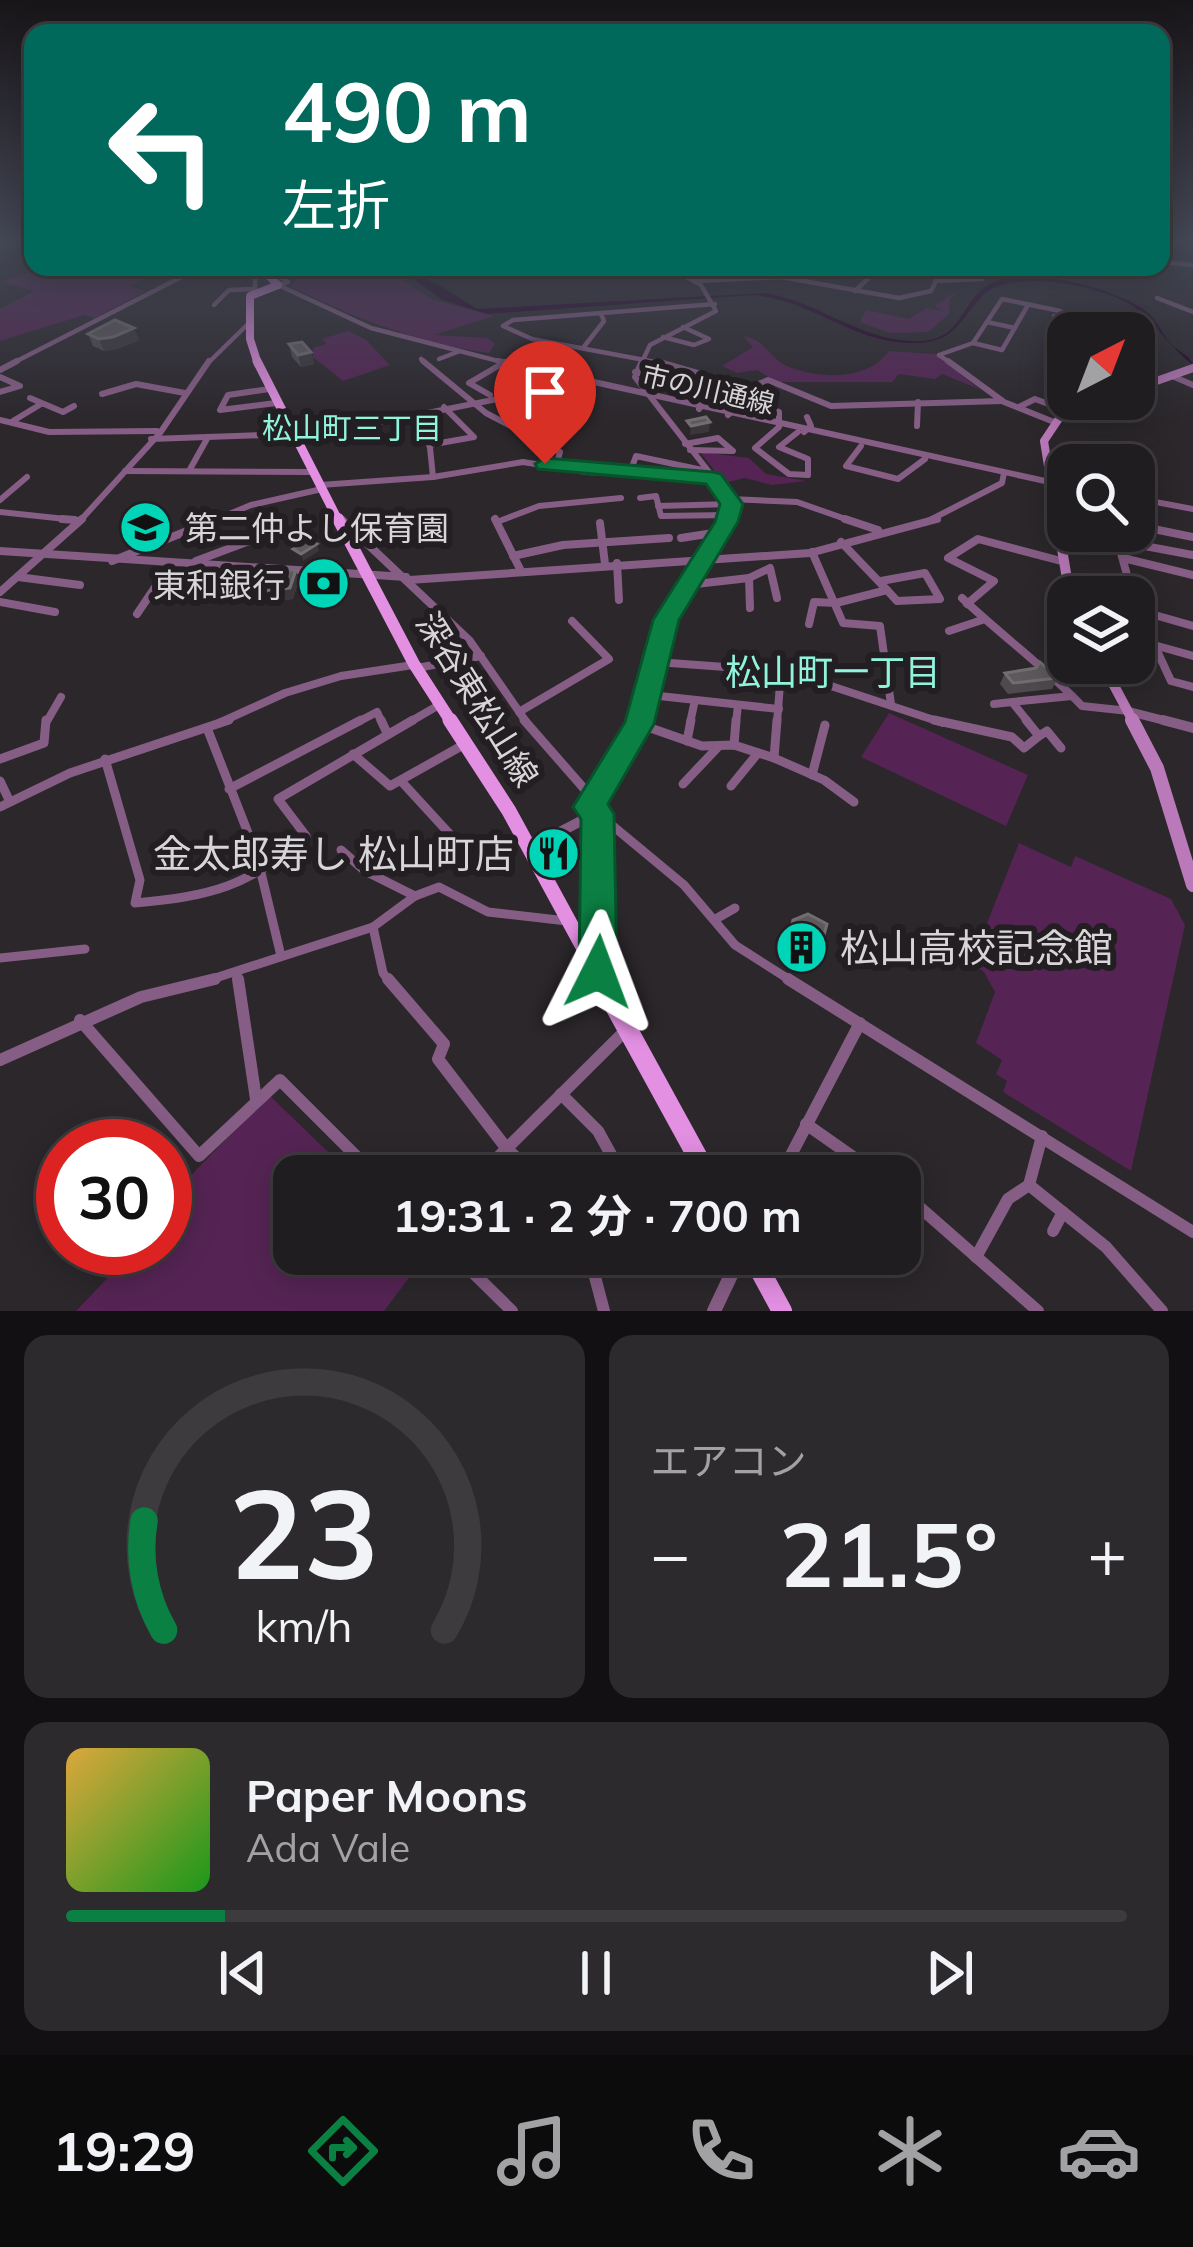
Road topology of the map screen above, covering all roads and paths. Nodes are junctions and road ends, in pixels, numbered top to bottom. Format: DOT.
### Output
graph roads {
  1 [pos="136,301"];
  2 [pos="218,301"];
  3 [pos="250,301"];
  4 [pos="319,301"];
  5 [pos="713,301"];
  6 [pos="1001,301"];
  7 [pos="1011,301"];
  8 [pos="715,304"];
  9 [pos="214,305"];
  10 [pos="1028,305"];
  11 [pos="1056,312"];
  12 [pos="601,314"];
  13 [pos="987,322"];
  14 [pos="249,323"];
  15 [pos="683,327"];
  16 [pos="1015,328"];
  17 [pos="662,337"];
  18 [pos="973,343"];
  19 [pos="583,348"];
  20 [pos="460,352"];
  21 [pos="641,357"];
  22 [pos="421,359"];
  23 [pos="439,359"];
  24 [pos="505,362"];
  25 [pos="1191,369"];
  26 [pos="635,372"];
  27 [pos="0,373"];
  28 [pos="702,373"];
  29 [pos="1172,376"];
  30 [pos="691,378"];
  31 [pos="1155,381"];
  32 [pos="591,383"];
  33 [pos="1193,386"];
  34 [pos="269,389"];
  35 [pos="0,392"];
  36 [pos="102,394"];
  37 [pos="185,394"];
  38 [pos="492,396"];
  39 [pos="648,397"];
  40 [pos="30,398"];
  41 [pos="470,400"];
  42 [pos="1002,400"];
  43 [pos="918,402"];
  44 [pos="42,403"];
  45 [pos="276,403"];
  46 [pos="1047,403"];
  47 [pos="74,406"];
  48 [pos="444,406"];
  49 [pos="1018,407"];
  50 [pos="699,409"];
  51 [pos="728,415"];
  52 [pos="414,416"];
  53 [pos="807,417"];
  54 [pos="0,420"];
  55 [pos="1057,420"];
  56 [pos="11,422"];
  57 [pos="1054,422"];
  58 [pos="917,426"];
  59 [pos="779,427"];
  60 [pos="157,431"];
  61 [pos="801,432"];
  62 [pos="294,435"];
  63 [pos="208,437"];
  64 [pos="150,439"];
  65 [pos="429,445"];
  66 [pos="861,446"];
  67 [pos="688,447"];
  68 [pos="926,459"];
  69 [pos="1047,462"];
  70 [pos="556,466"];
  71 [pos="125,471"];
  72 [pos="189,471"];
  73 [pos="312,472"];
  74 [pos="1004,473"];
  75 [pos="629,475"];
  76 [pos="710,475"];
  77 [pos="27,477"];
  78 [pos="433,477"];
  79 [pos="1047,481"];
  80 [pos="321,487"];
  81 [pos="2,495"];
  82 [pos="640,497"];
  83 [pos="621,498"];
  84 [pos="731,501"];
  85 [pos="1155,503"];
  86 [pos="658,506"];
  87 [pos="1192,511"];
  88 [pos="0,512"];
  89 [pos="730,515"];
  90 [pos="335,516"];
  91 [pos="75,520"];
  92 [pos="600,523"];
  93 [pos="1155,529"];
  94 [pos="879,530"];
  95 [pos="720,532"];
  96 [pos="268,534"];
  97 [pos="1193,537"];
  98 [pos="669,538"];
  99 [pos="681,538"];
  100 [pos="652,540"];
  101 [pos="841,542"];
  102 [pos="603,543"];
  103 [pos="1155,546"];
  104 [pos="0,551"];
  105 [pos="812,552"];
  106 [pos="1063,552"];
  107 [pos="1121,552"];
  108 [pos="1193,555"];
  109 [pos="39,556"];
  110 [pos="513,556"];
  111 [pos="706,556"];
  112 [pos="1123,558"];
  113 [pos="656,560"];
  114 [pos="110,562"];
  115 [pos="1065,562"];
  116 [pos="171,563"];
  117 [pos="190,563"];
  118 [pos="617,563"];
  119 [pos="605,564"];
  120 [pos="521,571"];
  121 [pos="364,572"];
  122 [pos="1193,575"];
  123 [pos="1067,576"];
  124 [pos="1127,576"];
  125 [pos="18,577"];
  126 [pos="407,578"];
  127 [pos="748,578"];
  128 [pos="881,581"];
  129 [pos="687,585"];
  130 [pos="80,586"];
  131 [pos="887,590"];
  132 [pos="0,592"];
  133 [pos="777,598"];
  134 [pos="619,600"];
  135 [pos="0,602"];
  136 [pos="836,603"];
  137 [pos="750,608"];
  138 [pos="55,612"];
  139 [pos="1155,612"];
  140 [pos="136,614"];
  141 [pos="982,620"];
  142 [pos="572,621"];
  143 [pos="809,624"];
  144 [pos="1193,626"];
  145 [pos="949,631"];
  146 [pos="1155,645"];
  147 [pos="1155,647"];
  148 [pos="482,656"];
  149 [pos="1193,656"];
  150 [pos="656,662"];
  151 [pos="416,666"];
  152 [pos="822,683"];
  153 [pos="1114,684"];
  154 [pos="1193,687"];
  155 [pos="650,695"];
  156 [pos="1072,696"];
  157 [pos="61,697"];
  158 [pos="694,700"];
  159 [pos="1012,702"];
  160 [pos="892,704"];
  161 [pos="994,704"];
  162 [pos="441,705"];
  163 [pos="738,705"];
  164 [pos="780,709"];
  165 [pos="519,712"];
  166 [pos="1131,712"];
  167 [pos="639,724"];
  168 [pos="825,724"];
  169 [pos="207,728"];
  170 [pos="1193,728"];
  171 [pos="387,733"];
  172 [pos="1039,736"];
  173 [pos="687,741"];
  174 [pos="466,743"];
  175 [pos="734,745"];
  176 [pos="719,746"];
  177 [pos="1060,748"];
  178 [pos="758,753"];
  179 [pos="353,754"];
  180 [pos="774,758"];
  181 [pos="0,759"];
  182 [pos="105,759"];
  183 [pos="812,775"];
  184 [pos="0,781"];
  185 [pos="401,781"];
  186 [pos="683,784"];
  187 [pos="731,786"];
  188 [pos="229,789"];
  189 [pos="854,802"];
  190 [pos="5,804"];
  191 [pos="594,807"];
  192 [pos="457,842"];
  193 [pos="529,848"];
  194 [pos="341,850"];
  195 [pos="262,876"];
  196 [pos="1193,886"];
  197 [pos="415,896"];
  198 [pos="734,908"];
  199 [pos="714,920"];
  200 [pos="568,921"];
  201 [pos="373,926"];
  202 [pos="85,949"];
  203 [pos="281,956"];
  204 [pos="0,958"];
  205 [pos="598,972"];
  206 [pos="237,973"];
  207 [pos="80,1020"];
  208 [pos="860,1023"];
  209 [pos="628,1029"];
  210 [pos="0,1060"];
  211 [pos="561,1094"];
  212 [pos="256,1099"];
  213 [pos="806,1124"];
  214 [pos="1042,1136"];
  215 [pos="507,1149"];
  216 [pos="355,1155"];
  217 [pos="501,1155"];
  218 [pos="513,1155"];
  219 [pos="611,1155"];
  220 [pos="697,1155"];
  221 [pos="790,1155"];
  222 [pos="850,1155"];
  223 [pos="1029,1185"];
  224 [pos="921,1209"];
  225 [pos="1063,1211"];
  226 [pos="1053,1231"];
  227 [pos="1193,1232"];
  228 [pos="976,1257"];
  229 [pos="475,1275"];
  230 [pos="595,1275"];
  231 [pos="731,1275"];
  232 [pos="762,1275"];
  233 [pos="512,1311"];
  234 [pos="604,1311"];
  235 [pos="714,1311"];
  236 [pos="782,1311"];
  237 [pos="1038,1311"];
  238 [pos="1162,1311"];
  1 -- 27 [label="street"];
  2 -- 9 [label="street"];
  3 -- 14 [label="main road, 深谷東松山線"];
  4 -- 20 [label="street, 市の川通線"];
  5 -- 8 [label="street"];
  6 -- 13 [label="street"];
  7 -- 10 [label="street"];
  8 -- 12 [label="street"];
  8 -- 15 [label="street"];
  10 -- 11 [label="street"];
  10 -- 16 [label="street"];
  12 -- 19 [label="street"];
  12 -- 19 [label="street"];
  13 -- 16 [label="street"];
  13 -- 18 [label="street"];
  14 -- 34 [label="main road, 深谷東松山線"];
  14 -- 37 [label="street"];
  15 -- 17 [label="street"];
  15 -- 17 [label="street"];
  16 -- 18 [label="street"];
  17 -- 21 [label="street"];
  18 -- 42 [label="street"];
  19 -- 21 [label="street"];
  20 -- 23 [label="street"];
  20 -- 24 [label="street, 市の川通線"];
  21 -- 26 [label="street"];
  21 -- 28 [label="street"];
  22 -- 41 [label="street"];
  24 -- 32 [label="street, 市の川通線"];
  24 -- 38 [label="street"];
  25 -- 29 [label="main road"];
  26 -- 30 [label="street"];
  26 -- 39 [label="street"];
  27 -- 35 [label="street"];
  28 -- 30 [label="street"];
  28 -- 43 [label="street"];
  29 -- 31 [label="main road"];
  29 -- 33 [label="street"];
  30 -- 50 [label="street"];
  32 -- 38 [label="street"];
  32 -- 39 [label="street, 市の川通線"];
  34 -- 45 [label="main road, 深谷東松山線"];
  34 -- 45 [label="street"];
  36 -- 37 [label="street"];
  37 -- 60 [label="street"];
  38 -- 41 [label="street"];
  39 -- 50 [label="street, 市の川通線"];
  39 -- 67 [label="street"];
  40 -- 44 [label="street"];
  41 -- 48 [label="street"];
  41 -- 70 [label="street"];
  42 -- 43 [label="street"];
  42 -- 49 [label="street"];
  43 -- 58 [label="street"];
  44 -- 47 [label="street"];
  44 -- 56 [label="street"];
  45 -- 62 [label="main road, 深谷東松山線"];
  46 -- 49 [label="street"];
  48 -- 52 [label="street"];
  48 -- 65 [label="street"];
  49 -- 57 [label="street"];
  50 -- 51 [label="street, 市の川通線"];
  51 -- 59 [label="street, 市の川通線"];
  51 -- 59 [label="street"];
  52 -- 62 [label="street"];
  52 -- 65 [label="street"];
  53 -- 61 [label="street"];
  54 -- 56 [label="street"];
  55 -- 57 [label="main road"];
  56 -- 60 [label="street"];
  57 -- 69 [label="main road"];
  59 -- 61 [label="street, 市の川通線"];
  59 -- 61 [label="street"];
  60 -- 64 [label="street"];
  61 -- 66 [label="street, 市の川通線"];
  62 -- 63 [label="street"];
  62 -- 73 [label="main road, 深谷東松山線"];
  63 -- 64 [label="street"];
  63 -- 72 [label="street"];
  64 -- 71 [label="street"];
  65 -- 78 [label="street"];
  66 -- 68 [label="street, 市の川通線"];
  66 -- 68 [label="street"];
  67 -- 67 [label="street"];
  67 -- 76 [label="street"];
  68 -- 74 [label="street, 市の川通線"];
  70 -- 75 [label="street"];
  70 -- 78 [label="street"];
  71 -- 72 [label="street"];
  71 -- 91 [label="street"];
  72 -- 73 [label="street"];
  73 -- 80 [label="main road, 深谷東松山線"];
  74 -- 79 [label="street, 市の川通線"];
  74 -- 94 [label="street"];
  75 -- 76 [label="street"];
  75 -- 76 [label="street"];
  76 -- 84 [label="street"];
  77 -- 81 [label="street"];
  78 -- 80 [label="street"];
  80 -- 90 [label="main road, 深谷東松山線"];
  80 -- 114 [label="street"];
  82 -- 86 [label="street"];
  83 -- 110 [label="street"];
  84 -- 86 [label="street"];
  84 -- 89 [label="street"];
  84 -- 94 [label="street"];
  85 -- 87 [label="street"];
  86 -- 89 [label="street"];
  88 -- 91 [label="street"];
  89 -- 95 [label="street"];
  90 -- 121 [label="main road, 深谷東松山線"];
  90 -- 126 [label="street"];
  91 -- 109 [label="street"];
  92 -- 102 [label="street"];
  93 -- 97 [label="street"];
  94 -- 101 [label="street"];
  95 -- 99 [label="street"];
  95 -- 111 [label="street"];
  96 -- 117 [label="street"];
  98 -- 100 [label="street"];
  100 -- 102 [label="street"];
  100 -- 113 [label="street"];
  101 -- 105 [label="street"];
  101 -- 128 [label="street"];
  102 -- 110 [label="street"];
  102 -- 119 [label="street"];
  103 -- 108 [label="street"];
  104 -- 109 [label="street"];
  105 -- 111 [label="street"];
  105 -- 136 [label="street"];
  106 -- 115 [label="main road"];
  107 -- 112 [label="street"];
  109 -- 114 [label="street"];
  109 -- 125 [label="street"];
  110 -- 120 [label="street"];
  111 -- 113 [label="street"];
  111 -- 129 [label="street"];
  112 -- 122 [label="street"];
  112 -- 124 [label="street"];
  113 -- 118 [label="street"];
  114 -- 116 [label="street"];
  115 -- 123 [label="main road"];
  115 -- 141 [label="street"];
  116 -- 117 [label="street"];
  116 -- 140 [label="street"];
  117 -- 121 [label="street"];
  118 -- 119 [label="street"];
  118 -- 134 [label="street"];
  119 -- 120 [label="street"];
  120 -- 126 [label="street"];
  121 -- 126 [label="street"];
  121 -- 151 [label="main road, 深谷東松山線"];
  125 -- 130 [label="street"];
  125 -- 132 [label="street"];
  126 -- 148 [label="street"];
  127 -- 129 [label="street"];
  127 -- 133 [label="street"];
  127 -- 137 [label="street"];
  128 -- 131 [label="street"];
  128 -- 131 [label="street"];
  129 -- 150 [label="street"];
  131 -- 136 [label="street"];
  135 -- 138 [label="street"];
  136 -- 143 [label="street"];
  136 -- 160 [label="street"];
  139 -- 144 [label="street"];
  141 -- 145 [label="street"];
  141 -- 156 [label="street"];
  142 -- 165 [label="street"];
  146 -- 149 [label="street"];
  147 -- 154 [label="street"];
  148 -- 151 [label="street"];
  148 -- 165 [label="street"];
  150 -- 155 [label="street"];
  150 -- 164 [label="street"];
  151 -- 162 [label="main road, 深谷東松山線"];
  151 -- 169 [label="street"];
  152 -- 160 [label="street"];
  153 -- 166 [label="main road"];
  155 -- 158 [label="street"];
  155 -- 167 [label="street"];
  156 -- 159 [label="street"];
  156 -- 166 [label="street"];
  157 -- 181 [label="street"];
  158 -- 163 [label="street"];
  158 -- 173 [label="street"];
  159 -- 161 [label="street"];
  159 -- 172 [label="street"];
  160 -- 172 [label="street"];
  162 -- 171 [label="street"];
  162 -- 174 [label="main road, 深谷東松山線"];
  163 -- 164 [label="street"];
  163 -- 175 [label="street"];
  164 -- 180 [label="street"];
  165 -- 191 [label="street"];
  166 -- 170 [label="street"];
  166 -- 196 [label="main road"];
  167 -- 173 [label="street"];
  167 -- 191 [label="street"];
  168 -- 183 [label="street"];
  169 -- 182 [label="street"];
  169 -- 188 [label="street"];
  171 -- 179 [label="street"];
  171 -- 188 [label="street"];
  172 -- 177 [label="street"];
  173 -- 176 [label="street"];
  174 -- 185 [label="street"];
  174 -- 193 [label="main road, 深谷東松山線"];
  175 -- 176 [label="street"];
  175 -- 178 [label="street"];
  176 -- 186 [label="street"];
  178 -- 180 [label="street"];
  178 -- 187 [label="street"];
  179 -- 185 [label="street"];
  179 -- 195 [label="street"];
  180 -- 183 [label="street"];
  182 -- 190 [label="street"];
  182 -- 195 [label="street"];
  183 -- 189 [label="street"];
  184 -- 190 [label="street"];
  185 -- 192 [label="street"];
  188 -- 195 [label="street"];
  191 -- 193 [label="street"];
  191 -- 199 [label="street"];
  191 -- 205 [label="street"];
  193 -- 200 [label="main road, 深谷東松山線"];
  194 -- 197 [label="street"];
  195 -- 203 [label="street"];
  197 -- 200 [label="street"];
  197 -- 201 [label="street"];
  198 -- 199 [label="street"];
  199 -- 208 [label="street"];
  200 -- 205 [label="main road, 深谷東松山線"];
  201 -- 203 [label="street"];
  201 -- 215 [label="street"];
  202 -- 204 [label="street"];
  203 -- 206 [label="street"];
  205 -- 209 [label="main road, 深谷東松山線"];
  206 -- 207 [label="street"];
  206 -- 212 [label="street"];
  207 -- 210 [label="street"];
  207 -- 212 [label="street"];
  208 -- 213 [label="street"];
  208 -- 214 [label="street"];
  209 -- 211 [label="street"];
  209 -- 220 [label="main road, 深谷東松山線"];
  211 -- 215 [label="street"];
  211 -- 219 [label="street"];
  212 -- 216 [label="street"];
  213 -- 221 [label="street"];
  213 -- 222 [label="street"];
  214 -- 223 [label="street"];
  214 -- 227 [label="street"];
  215 -- 217 [label="street"];
  215 -- 218 [label="street"];
  223 -- 225 [label="street"];
  223 -- 228 [label="street"];
  224 -- 228 [label="street"];
  225 -- 226 [label="street"];
  225 -- 238 [label="street"];
  228 -- 237 [label="street"];
  229 -- 233 [label="street"];
  230 -- 234 [label="street"];
  231 -- 235 [label="street"];
  232 -- 236 [label="main road"];
}
